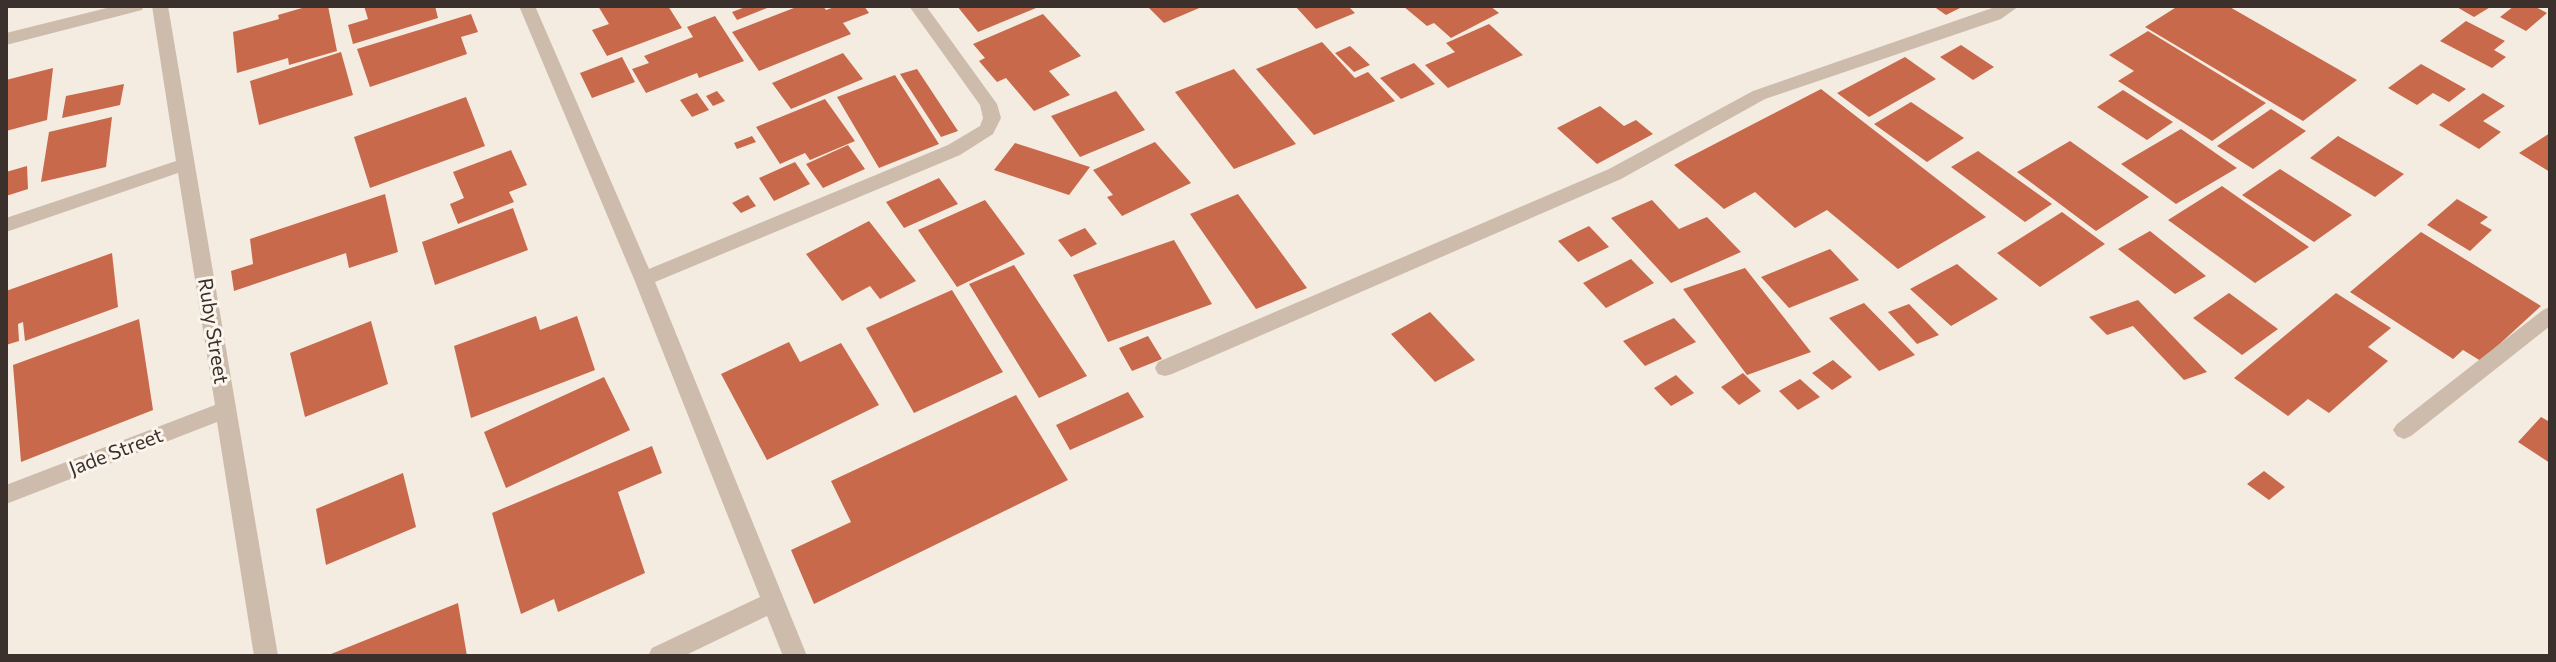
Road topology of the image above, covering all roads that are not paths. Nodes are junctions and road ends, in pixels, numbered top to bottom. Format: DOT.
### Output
graph roads {
  1 [pos="136,6"];
  2 [pos="160,6"];
  3 [pos="527,6"];
  4 [pos="917,6"];
  5 [pos="2011,6"];
  6 [pos="6,39"];
  7 [pos="186,164"];
  8 [pos="6,225"];
  9 [pos="644,279"];
  10 [pos="2550,315"];
  11 [pos="1165,368"];
  12 [pos="226,410"];
  13 [pos="2404,430"];
  14 [pos="6,495"];
  15 [pos="773,602"];
  16 [pos="266,656"];
  17 [pos="660,656"];
  18 [pos="795,656"];
  1 -- 6 [label="street"];
  2 -- 7 [label="street, Ruby Street"];
  3 -- 9 [label="street"];
  4 -- 9 [label="street"];
  5 -- 11 [label="street"];
  7 -- 8 [label="street"];
  7 -- 12 [label="street, Ruby Street"];
  9 -- 15 [label="street"];
  10 -- 13 [label="street"];
  12 -- 14 [label="street, Jade Street"];
  12 -- 16 [label="street, Ruby Street"];
  15 -- 17 [label="street"];
  15 -- 18 [label="street"];
}
